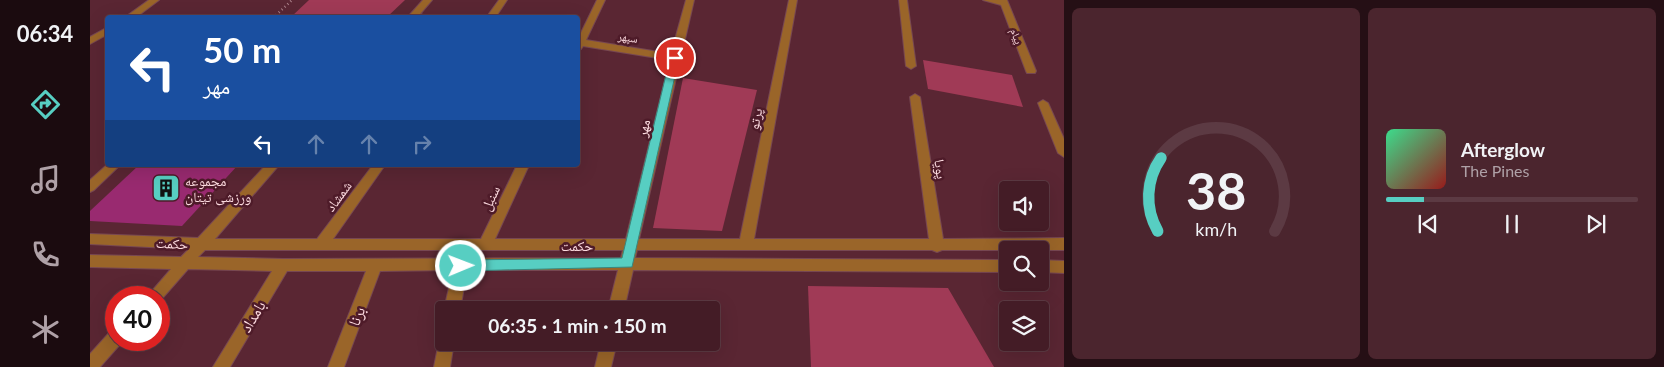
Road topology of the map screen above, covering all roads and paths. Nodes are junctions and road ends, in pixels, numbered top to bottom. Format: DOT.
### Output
graph roads {
  1 [pos="155,0"];
  2 [pos="292,0"];
  3 [pos="428,0"];
  4 [pos="503,0"];
  5 [pos="601,0"];
  6 [pos="690,0"];
  7 [pos="793,0"];
  8 [pos="903,0"];
  9 [pos="987,0"];
  10 [pos="1004,1"];
  11 [pos="132,15"];
  12 [pos="276,15"];
  13 [pos="413,15"];
  14 [pos="492,15"];
  15 [pos="105,32"];
  16 [pos="580,40"];
  17 [pos="90,41"];
  18 [pos="580,44"];
  19 [pos="675,58"];
  20 [pos="911,66"];
  21 [pos="1031,71"];
  22 [pos="916,97"];
  23 [pos="1043,103"];
  24 [pos="1064,153"];
  25 [pos="112,167"];
  26 [pos="271,167"];
  27 [pos="378,167"];
  28 [pos="522,167"];
  29 [pos="90,188"];
  30 [pos="90,239"];
  31 [pos="200,244"];
  32 [pos="1064,244"];
  33 [pos="321,245"];
  34 [pos="485,245"];
  35 [pos="746,245"];
  36 [pos="1049,245"];
  37 [pos="632,246"];
  38 [pos="937,246"];
  39 [pos="999,248"];
  40 [pos="90,261"];
  41 [pos="183,264"];
  42 [pos="628,264"];
  43 [pos="282,265"];
  44 [pos="375,265"];
  45 [pos="461,266"];
  46 [pos="999,266"];
  47 [pos="1049,266"];
  48 [pos="1064,267"];
  49 [pos="164,286"];
  50 [pos="454,301"];
  51 [pos="618,301"];
  52 [pos="105,350"];
  53 [pos="445,351"];
  54 [pos="607,351"];
  55 [pos="90,366"];
  56 [pos="221,367"];
  57 [pos="336,367"];
  58 [pos="442,367"];
  59 [pos="603,367"];
  1 -- 11 [label="street"];
  2 -- 12 [label="path"];
  3 -- 13 [label="street"];
  4 -- 14 [label="street"];
  5 -- 16 [label="street"];
  6 -- 19 [label="street, مهر"];
  7 -- 35 [label="street, پرتو"];
  8 -- 20 [label="street"];
  9 -- 10 [label="street"];
  10 -- 21 [label="street, پیام"];
  15 -- 17 [label="street"];
  18 -- 19 [label="street, سپهر"];
  19 -- 37 [label="street, مهر"];
  22 -- 38 [label="street, پویا"];
  23 -- 24 [label="street"];
  25 -- 29 [label="street"];
  26 -- 31 [label="street"];
  27 -- 33 [label="street, شمشاد"];
  28 -- 34 [label="street, سنبل"];
  30 -- 31 [label="street, حکمت"];
  31 -- 33 [label="street, حکمت"];
  31 -- 41 [label="street"];
  32 -- 36 [label="street, حکمت"];
  33 -- 34 [label="street, حکمت"];
  34 -- 37 [label="street, حکمت"];
  35 -- 37 [label="street, حکمت"];
  35 -- 38 [label="street, حکمت"];
  37 -- 42 [label="street, مهر"];
  38 -- 39 [label="street, حکمت"];
  40 -- 41 [label="street, حکمت"];
  41 -- 43 [label="street, حکمت"];
  41 -- 49 [label="street"];
  42 -- 45 [label="street, حکمت"];
  42 -- 46 [label="street, حکمت"];
  42 -- 51 [label="street, مهر"];
  43 -- 44 [label="street, حکمت"];
  43 -- 56 [label="street, بامداد"];
  44 -- 45 [label="street, حکمت"];
  44 -- 57 [label="street, برنا"];
  45 -- 50 [label="street"];
  47 -- 48 [label="street"];
  52 -- 55 [label="street"];
  53 -- 58 [label="street"];
  54 -- 59 [label="street"];
}
